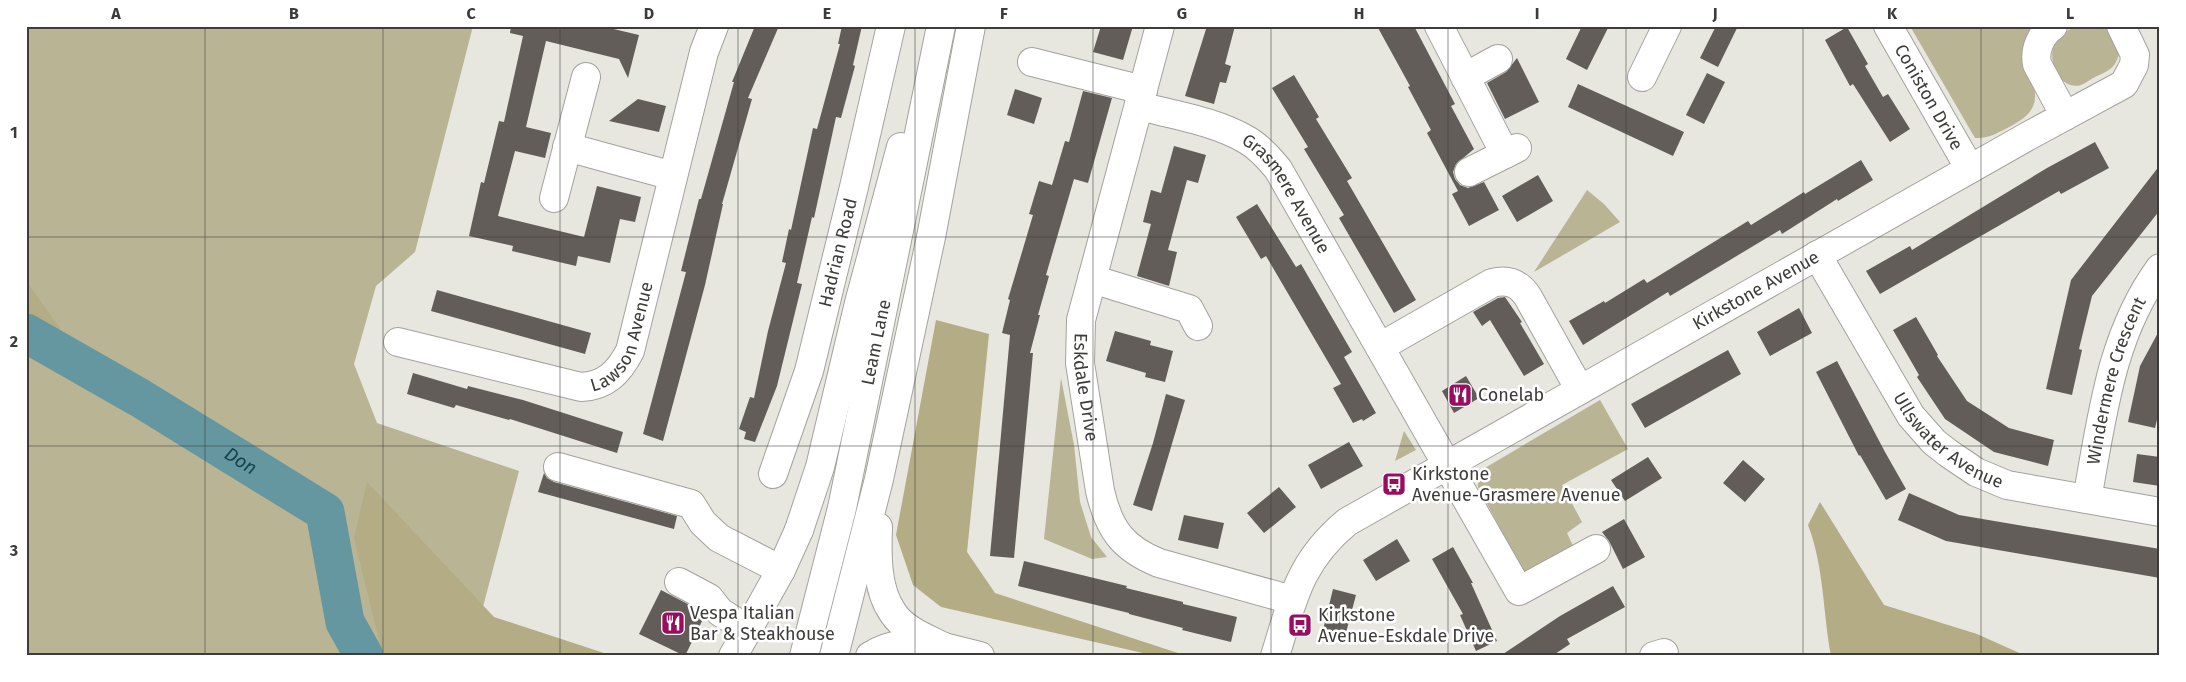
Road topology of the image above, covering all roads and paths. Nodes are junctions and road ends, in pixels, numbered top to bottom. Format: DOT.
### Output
graph roads {
  1 [pos="714,26"];
  2 [pos="891,26"];
  3 [pos="935,26"];
  4 [pos="941,26"];
  5 [pos="971,26"];
  6 [pos="1160,26"];
  7 [pos="1438,26"];
  8 [pos="1667,26"];
  9 [pos="1888,26"];
  10 [pos="2053,26"];
  11 [pos="2121,26"];
  12 [pos="1498,59"];
  13 [pos="1032,62"];
  14 [pos="586,77"];
  15 [pos="1465,77"];
  16 [pos="1642,77"];
  17 [pos="1141,98"];
  18 [pos="2065,116"];
  19 [pos="567,147"];
  20 [pos="1970,169"];
  21 [pos="1469,172"];
  22 [pos="674,176"];
  23 [pos="554,198"];
  24 [pos="1817,255"];
  25 [pos="2160,268"];
  26 [pos="1092,279"];
  27 [pos="1198,326"];
  28 [pos="398,342"];
  29 [pos="1380,347"];
  30 [pos="1580,390"];
  31 [pos="1446,465"];
  32 [pos="558,467"];
  33 [pos="773,474"];
  34 [pos="879,479"];
  35 [pos="2087,499"];
  36 [pos="2160,512"];
  37 [pos="1596,549"];
  38 [pos="781,570"];
  39 [pos="679,582"];
  40 [pos="1292,600"];
  41 [pos="749,630"];
  42 [pos="944,647"];
  43 [pos="734,656"];
  44 [pos="804,656"];
  45 [pos="834,656"];
  46 [pos="870,656"];
  47 [pos="980,656"];
  48 [pos="1275,656"];
  1 -- 22 [label="main road, Lawson Avenue"];
  2 -- 33 [label="main road, Hadrian Road"];
  3 -- 38 [label="main road"];
  4 -- 44 [label="main road, Leam Lane"];
  5 -- 34 [label="main road, Leam Lane"];
  6 -- 17 [label="main road, Eskdale Drive"];
  7 -- 15 [label="main road"];
  8 -- 16 [label="main road"];
  9 -- 20 [label="main road, Coniston Drive"];
  10 -- 18 [label="main road"];
  11 -- 18 [label="main road, Kirkstone Avenue"];
  12 -- 15 [label="main road"];
  13 -- 17 [label="main road, Grasmere Avenue"];
  14 -- 19 [label="main road"];
  15 -- 21 [label="main road"];
  17 -- 26 [label="main road, Eskdale Drive"];
  17 -- 29 [label="main road, Grasmere Avenue"];
  18 -- 20 [label="main road, Kirkstone Avenue"];
  19 -- 22 [label="main road"];
  19 -- 23 [label="main road"];
  20 -- 24 [label="main road, Kirkstone Avenue"];
  22 -- 28 [label="main road, Lawson Avenue"];
  24 -- 30 [label="main road, Kirkstone Avenue"];
  24 -- 35 [label="main road, Ullswater Avenue"];
  25 -- 35 [label="main road, Windermere Crescent"];
  26 -- 27 [label="main road"];
  26 -- 40 [label="main road, Eskdale Drive"];
  29 -- 30 [label="main road"];
  29 -- 31 [label="main road, Grasmere Avenue"];
  30 -- 31 [label="main road, Kirkstone Avenue"];
  31 -- 37 [label="main road"];
  31 -- 40 [label="main road, Kirkstone Avenue"];
  32 -- 38 [label="main road"];
  34 -- 42 [label="main road"];
  34 -- 45 [label="main road, Leam Lane"];
  35 -- 36 [label="main road, Ullswater Avenue"];
  38 -- 41 [label="main road"];
  39 -- 41 [label="main road"];
  40 -- 48 [label="main road, Kirkstone Avenue"];
  41 -- 43 [label="main road"];
  42 -- 46 [label="main road"];
  42 -- 47 [label="main road"];
}
